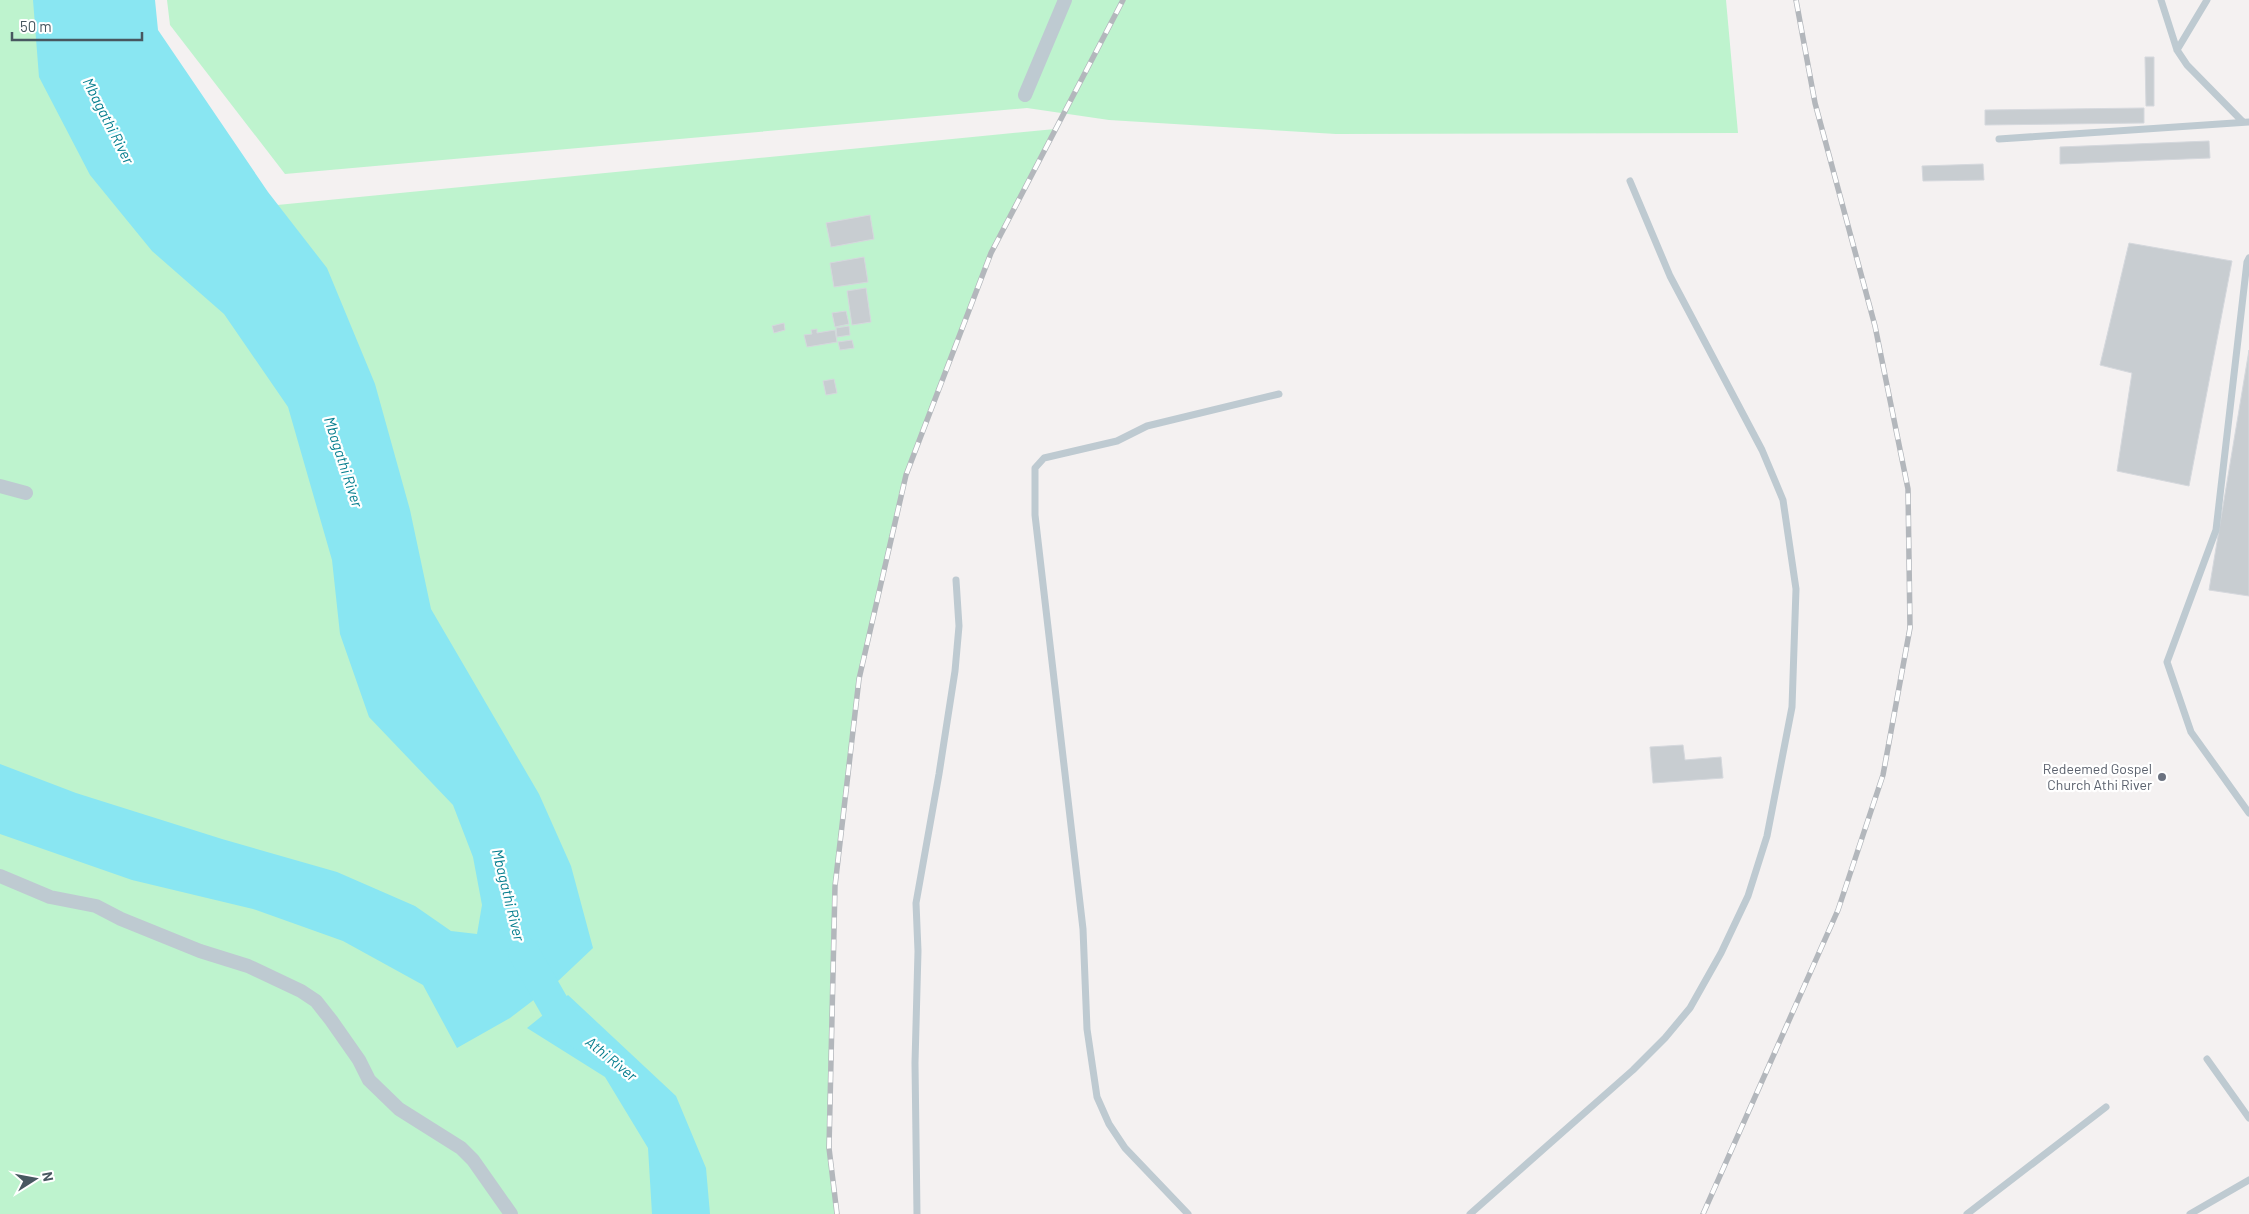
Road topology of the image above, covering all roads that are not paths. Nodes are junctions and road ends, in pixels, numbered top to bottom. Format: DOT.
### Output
graph roads {
  1 [pos="1065,0"];
  2 [pos="2161,0"];
  3 [pos="2207,0"];
  4 [pos="2176,50"];
  5 [pos="1025,94"];
  6 [pos="2246,122"];
  7 [pos="1999,138"];
  8 [pos="1630,181"];
  9 [pos="2249,258"];
  10 [pos="1280,394"];
  11 [pos="0,486"];
  12 [pos="26,493"];
  13 [pos="956,580"];
  14 [pos="2249,813"];
  15 [pos="0,876"];
  16 [pos="2208,1059"];
  17 [pos="2106,1107"];
  18 [pos="2249,1118"];
  19 [pos="2249,1180"];
  20 [pos="511,1214"];
  21 [pos="916,1214"];
  22 [pos="1188,1214"];
  23 [pos="1470,1214"];
  24 [pos="1967,1214"];
  25 [pos="2190,1214"];
  1 -- 5 [label="street"];
  2 -- 4 [label="lane"];
  3 -- 4 [label="lane"];
  4 -- 6 [label="lane"];
  6 -- 7 [label="lane"];
  8 -- 23 [label="lane"];
  9 -- 14 [label="lane"];
  10 -- 22 [label="lane"];
  11 -- 12 [label="street"];
  13 -- 21 [label="lane"];
  15 -- 20 [label="street"];
  16 -- 18 [label="lane"];
  17 -- 24 [label="lane"];
  19 -- 25 [label="lane"];
}
